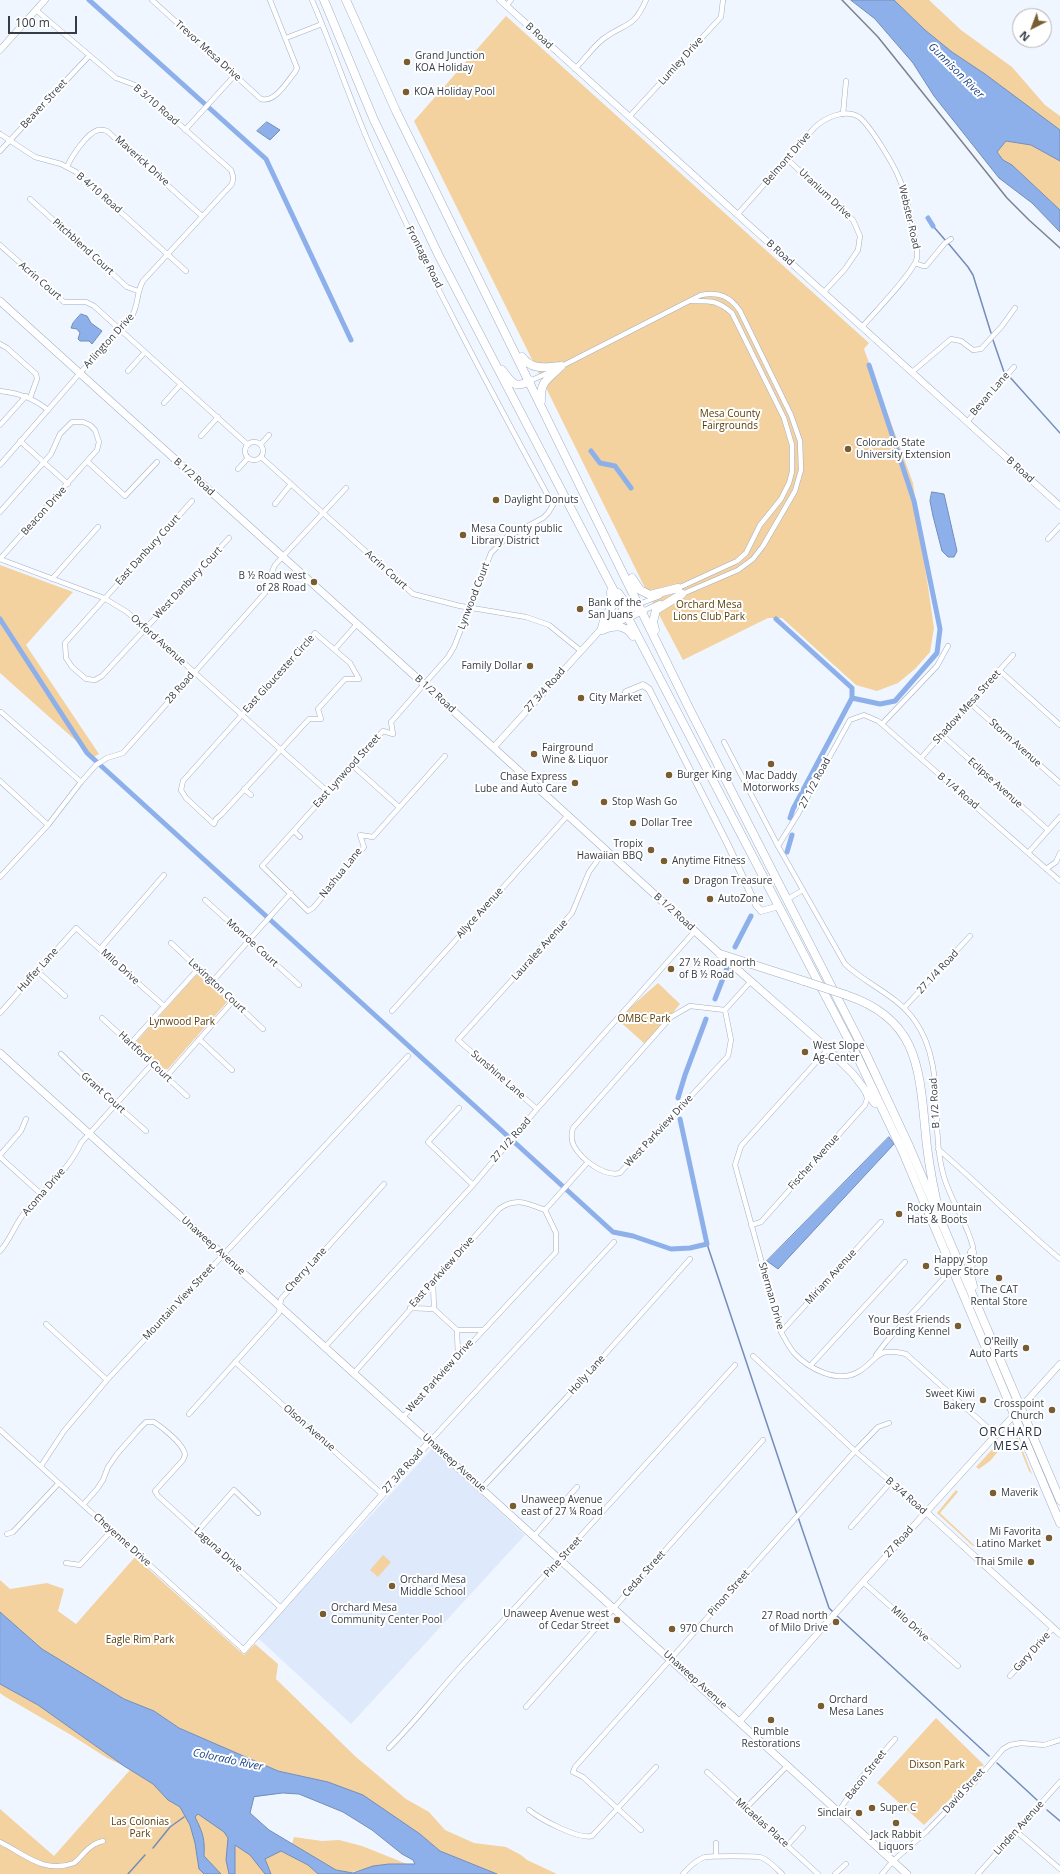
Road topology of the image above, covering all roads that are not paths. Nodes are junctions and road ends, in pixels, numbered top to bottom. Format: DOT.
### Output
graph roads {
  1 [pos="45,0"];
  2 [pos="152,0"];
  3 [pos="270,0"];
  4 [pos="312,0"];
  5 [pos="324,0"];
  6 [pos="346,0"];
  7 [pos="500,0"];
  8 [pos="511,0"];
  9 [pos="646,0"];
  10 [pos="723,0"];
  11 [pos="506,6"];
  12 [pos="36,10"];
  13 [pos="322,24"];
  14 [pos="286,38"];
  15 [pos="0,50"];
  16 [pos="89,56"];
  17 [pos="575,69"];
  18 [pos="235,75"];
  19 [pos="846,80"];
  20 [pos="844,114"];
  21 [pos="629,117"];
  22 [pos="185,130"];
  23 [pos="0,134"];
  24 [pos="9,141"];
  25 [pos="0,151"];
  26 [pos="787,159"];
  27 [pos="67,167"];
  28 [pos="234,175"];
  29 [pos="30,199"];
  30 [pos="737,215"];
  31 [pos="202,216"];
  32 [pos="951,238"];
  33 [pos="0,245"];
  34 [pos="167,254"];
  35 [pos="915,263"];
  36 [pos="186,271"];
  37 [pos="138,291"];
  38 [pos="824,292"];
  39 [pos="0,301"];
  40 [pos="692,301"];
  41 [pos="1015,308"];
  42 [pos="862,327"];
  43 [pos="120,330"];
  44 [pos="0,344"];
  45 [pos="513,347"];
  46 [pos="145,352"];
  47 [pos="489,352"];
  48 [pos="561,366"];
  49 [pos="1014,366"];
  50 [pos="128,371"];
  51 [pos="912,372"];
  52 [pos="80,373"];
  53 [pos="530,381"];
  54 [pos="181,384"];
  55 [pos="0,391"];
  56 [pos="28,397"];
  57 [pos="164,403"];
  58 [pos="541,404"];
  59 [pos="48,410"];
  60 [pos="218,417"];
  61 [pos="967,422"];
  62 [pos="0,425"];
  63 [pos="269,435"];
  64 [pos="201,436"];
  65 [pos="20,441"];
  66 [pos="261,444"];
  67 [pos="248,445"];
  68 [pos="261,457"];
  69 [pos="248,458"];
  70 [pos="44,462"];
  71 [pos="88,462"];
  72 [pos="156,462"];
  73 [pos="0,465"];
  74 [pos="238,469"];
  75 [pos="68,484"];
  76 [pos="291,484"];
  77 [pos="346,488"];
  78 [pos="192,501"];
  79 [pos="274,504"];
  80 [pos="553,506"];
  81 [pos="1060,506"];
  82 [pos="0,512"];
  83 [pos="323,513"];
  84 [pos="596,516"];
  85 [pos="1060,526"];
  86 [pos="98,527"];
  87 [pos="230,538"];
  88 [pos="1048,539"];
  89 [pos="282,557"];
  90 [pos="0,559"];
  91 [pos="52,579"];
  92 [pos="611,587"];
  93 [pos="680,591"];
  94 [pos="104,598"];
  95 [pos="470,607"];
  96 [pos="639,607"];
  97 [pos="625,615"];
  98 [pos="357,624"];
  99 [pos="146,628"];
  100 [pos="600,630"];
  101 [pos="948,646"];
  102 [pos="335,649"];
  103 [pos="581,651"];
  104 [pos="1013,655"];
  105 [pos="72,667"];
  106 [pos="1000,670"];
  107 [pos="194,672"];
  108 [pos="425,684"];
  109 [pos="626,692"];
  110 [pos="672,703"];
  111 [pos="970,703"];
  112 [pos="689,708"];
  113 [pos="1,712"];
  114 [pos="242,715"];
  115 [pos="850,720"];
  116 [pos="882,724"];
  117 [pos="1060,724"];
  118 [pos="942,735"];
  119 [pos="724,742"];
  120 [pos="494,747"];
  121 [pos="280,750"];
  122 [pos="445,756"];
  123 [pos="921,758"];
  124 [pos="352,765"];
  125 [pos="0,781"];
  126 [pos="81,782"];
  127 [pos="1060,783"];
  128 [pos="244,789"];
  129 [pos="328,792"];
  130 [pos="251,795"];
  131 [pos="399,807"];
  132 [pos="568,815"];
  133 [pos="1060,817"];
  134 [pos="48,825"];
  135 [pos="1048,830"];
  136 [pos="294,831"];
  137 [pos="300,836"];
  138 [pos="778,846"];
  139 [pos="605,850"];
  140 [pos="1028,853"];
  141 [pos="1060,853"];
  142 [pos="1046,869"];
  143 [pos="164,875"];
  144 [pos="0,877"];
  145 [pos="766,881"];
  146 [pos="1060,881"];
  147 [pos="803,890"];
  148 [pos="291,893"];
  149 [pos="205,900"];
  150 [pos="786,900"];
  151 [pos="779,906"];
  152 [pos="795,916"];
  153 [pos="76,928"];
  154 [pos="695,931"];
  155 [pos="970,936"];
  156 [pos="249,940"];
  157 [pos="171,943"];
  158 [pos="100,949"];
  159 [pos="720,954"];
  160 [pos="198,969"];
  161 [pos="37,971"];
  162 [pos="751,981"];
  163 [pos="212,982"];
  164 [pos="299,985"];
  165 [pos="65,996"];
  166 [pos="233,1001"];
  167 [pos="164,1006"];
  168 [pos="904,1008"];
  169 [pos="725,1010"];
  170 [pos="392,1011"];
  171 [pos="0,1013"];
  172 [pos="102,1018"];
  173 [pos="263,1029"];
  174 [pos="199,1039"];
  175 [pos="458,1040"];
  176 [pos="130,1044"];
  177 [pos="828,1049"];
  178 [pos="0,1053"];
  179 [pos="61,1054"];
  180 [pos="408,1056"];
  181 [pos="152,1064"];
  182 [pos="232,1070"];
  183 [pos="166,1077"];
  184 [pos="866,1090"];
  185 [pos="187,1096"];
  186 [pos="116,1104"];
  187 [pos="460,1108"];
  188 [pos="537,1109"];
  189 [pos="26,1119"];
  190 [pos="146,1131"];
  191 [pos="89,1134"];
  192 [pos="938,1149"];
  193 [pos="902,1150"];
  194 [pos="0,1156"];
  195 [pos="588,1162"];
  196 [pos="384,1184"];
  197 [pos="472,1185"];
  198 [pos="41,1194"];
  199 [pos="935,1205"];
  200 [pos="544,1210"];
  201 [pos="881,1222"];
  202 [pos="751,1225"];
  203 [pos="938,1236"];
  204 [pos="614,1242"];
  205 [pos="0,1251"];
  206 [pos="972,1252"];
  207 [pos="223,1255"];
  208 [pos="1060,1259"];
  209 [pos="690,1260"];
  210 [pos="905,1262"];
  211 [pos="959,1263"];
  212 [pos="952,1269"];
  213 [pos="433,1282"];
  214 [pos="972,1292"];
  215 [pos="280,1306"];
  216 [pos="410,1308"];
  217 [pos="434,1309"];
  218 [pos="46,1324"];
  219 [pos="985,1324"];
  220 [pos="457,1330"];
  221 [pos="482,1330"];
  222 [pos="781,1332"];
  223 [pos="325,1347"];
  224 [pos="753,1356"];
  225 [pos="876,1356"];
  226 [pos="458,1357"];
  227 [pos="235,1362"];
  228 [pos="1060,1364"];
  229 [pos="735,1365"];
  230 [pos="810,1366"];
  231 [pos="354,1373"];
  232 [pos="107,1380"];
  233 [pos="1021,1408"];
  234 [pos="189,1414"];
  235 [pos="1014,1415"];
  236 [pos="403,1417"];
  237 [pos="889,1423"];
  238 [pos="0,1430"];
  239 [pos="996,1435"];
  240 [pos="763,1440"];
  241 [pos="430,1441"];
  242 [pos="855,1451"];
  243 [pos="41,1466"];
  244 [pos="890,1482"];
  245 [pos="58,1484"];
  246 [pos="577,1487"];
  247 [pos="482,1488"];
  248 [pos="383,1494"];
  249 [pos="1060,1500"];
  250 [pos="83,1505"];
  251 [pos="926,1512"];
  252 [pos="258,1513"];
  253 [pos="1060,1523"];
  254 [pos="851,1526"];
  255 [pos="112,1530"];
  256 [pos="197,1532"];
  257 [pos="7,1534"];
  258 [pos="534,1536"];
  259 [pos="561,1560"];
  260 [pos="66,1563"];
  261 [pos="863,1582"];
  262 [pos="281,1608"];
  263 [pos="614,1608"];
  264 [pos="1053,1628"];
  265 [pos="1060,1634"];
  266 [pos="244,1650"];
  267 [pos="671,1659"];
  268 [pos="958,1666"];
  269 [pos="1010,1676"];
  270 [pos="526,1707"];
  271 [pos="740,1721"];
  272 [pos="895,1739"];
  273 [pos="1060,1740"];
  274 [pos="389,1748"];
  275 [pos="788,1765"];
  276 [pos="656,1767"];
  277 [pos="707,1772"];
  278 [pos="1060,1782"];
  279 [pos="746,1808"];
  280 [pos="618,1809"];
  281 [pos="529,1810"];
  282 [pos="839,1812"];
  283 [pos="803,1828"];
  284 [pos="641,1830"];
  285 [pos="1016,1831"];
  286 [pos="104,1841"];
  287 [pos="0,1842"];
  288 [pos="716,1843"];
  289 [pos="787,1846"];
  290 [pos="716,1856"];
  291 [pos="893,1861"];
  292 [pos="846,1864"];
  293 [pos="1060,1869"];
  294 [pos="685,1873"];
  295 [pos="782,1874"];
  296 [pos="818,1874"];
  297 [pos="835,1874"];
  298 [pos="882,1874"];
  299 [pos="907,1874"];
  300 [pos="978,1874"];
  1 -- 12 [label="street"];
  2 -- 18 [label="street, Trevor Mesa Drive"];
  3 -- 14 [label="street"];
  4 -- 13 [label="street, Frontage Road"];
  5 -- 47 [label="highway"];
  6 -- 45 [label="highway"];
  7 -- 11 [label="street, B Road"];
  8 -- 11 [label="street"];
  9 -- 17 [label="street"];
  10 -- 21 [label="street, Lumley Drive"];
  11 -- 17 [label="street, B Road"];
  12 -- 15 [label="street"];
  12 -- 16 [label="street, B 3/10 Road"];
  13 -- 14 [label="street"];
  13 -- 80 [label="street, Frontage Road"];
  14 -- 18 [label="street, Trevor Mesa Drive"];
  16 -- 22 [label="street, B 3/10 Road"];
  16 -- 24 [label="street, Beaver Street"];
  17 -- 21 [label="street, B Road"];
  18 -- 22 [label="street"];
  19 -- 20 [label="street"];
  20 -- 26 [label="street, Belmont Drive"];
  20 -- 35 [label="street, Webster Road"];
  21 -- 30 [label="street, B Road"];
  22 -- 28 [label="street, B 3/10 Road"];
  23 -- 24 [label="street, B 4/10 Road"];
  24 -- 25 [label="street, Beaver Street"];
  24 -- 27 [label="street, B 4/10 Road"];
  26 -- 30 [label="street, Belmont Drive"];
  26 -- 38 [label="street, Uranium Drive"];
  27 -- 31 [label="street, Maverick Drive"];
  27 -- 34 [label="street, B 4/10 Road"];
  28 -- 31 [label="street, Arlington Drive"];
  29 -- 37 [label="street, Pitchblend Court"];
  30 -- 38 [label="street, B Road"];
  31 -- 34 [label="street, Arlington Drive"];
  32 -- 35 [label="street"];
  33 -- 43 [label="street, Acrin Court"];
  34 -- 36 [label="street, B 4/10 Road"];
  34 -- 37 [label="street, Arlington Drive"];
  35 -- 42 [label="street, Webster Road"];
  37 -- 43 [label="street, Arlington Drive"];
  38 -- 42 [label="street, B Road"];
  39 -- 52 [label="main road, B 1/2 Road"];
  40 -- 48 [label="street"];
  40 -- 93 [label="street"];
  40 -- 93 [label="street"];
  41 -- 51 [label="street"];
  42 -- 51 [label="street, B Road"];
  43 -- 46 [label="street, Acrin Court"];
  43 -- 52 [label="street, Arlington Drive"];
  44 -- 56 [label="street"];
  45 -- 48 [label="highway"];
  45 -- 53 [label="highway"];
  46 -- 50 [label="street"];
  46 -- 54 [label="street, Acrin Court"];
  47 -- 53 [label="highway"];
  47 -- 92 [label="highway"];
  48 -- 53 [label="street"];
  48 -- 58 [label="highway"];
  49 -- 61 [label="street, Bevan Lane"];
  51 -- 61 [label="street, B Road"];
  52 -- 59 [label="street, Arlington Drive"];
  52 -- 89 [label="main road, B 1/2 Road"];
  53 -- 58 [label="highway"];
  54 -- 57 [label="street"];
  54 -- 60 [label="street, Acrin Court"];
  55 -- 56 [label="street"];
  56 -- 59 [label="street"];
  56 -- 62 [label="street"];
  58 -- 84 [label="highway"];
  59 -- 65 [label="street, Arlington Drive"];
  60 -- 64 [label="street"];
  60 -- 67 [label="street, Acrin Court"];
  61 -- 81 [label="street, B Road"];
  63 -- 66 [label="street"];
  65 -- 70 [label="street"];
  65 -- 73 [label="street, Arlington Drive"];
  66 -- 67 [label="street"];
  66 -- 68 [label="street"];
  67 -- 69 [label="street"];
  68 -- 69 [label="street"];
  68 -- 76 [label="street, Acrin Court"];
  69 -- 74 [label="street"];
  70 -- 71 [label="street, Beacon Drive"];
  70 -- 75 [label="street"];
  70 -- 82 [label="street"];
  71 -- 72 [label="street"];
  71 -- 75 [label="street, Beacon Drive"];
  75 -- 90 [label="street, Beacon Drive"];
  76 -- 79 [label="street"];
  76 -- 83 [label="street, Acrin Court"];
  77 -- 83 [label="street, 28 Road"];
  78 -- 94 [label="street, East Danbury Court"];
  80 -- 95 [label="street, Lynwood Court"];
  83 -- 89 [label="street, 28 Road"];
  83 -- 95 [label="street, Acrin Court"];
  84 -- 93 [label="highway"];
  84 -- 96 [label="highway"];
  85 -- 88 [label="street"];
  86 -- 91 [label="street"];
  87 -- 99 [label="street, West Danbury Court"];
  89 -- 98 [label="main road, B 1/2 Road"];
  89 -- 107 [label="street, 28 Road"];
  90 -- 91 [label="street, Oxford Avenue"];
  91 -- 94 [label="street, Oxford Avenue"];
  92 -- 96 [label="highway"];
  92 -- 97 [label="highway"];
  92 -- 100 [label="highway"];
  93 -- 96 [label="street"];
  93 -- 96 [label="street"];
  93 -- 112 [label="highway"];
  94 -- 99 [label="street, Oxford Avenue"];
  94 -- 105 [label="street, East Danbury Court"];
  95 -- 103 [label="street, Acrin Court"];
  95 -- 108 [label="street, Lynwood Court"];
  96 -- 97 [label="street, 27 3/4 Road"];
  96 -- 112 [label="highway"];
  97 -- 100 [label="street, 27 3/4 Road"];
  97 -- 110 [label="highway"];
  98 -- 102 [label="street"];
  98 -- 108 [label="main road, B 1/2 Road"];
  99 -- 105 [label="street, West Danbury Court"];
  99 -- 107 [label="street, Oxford Avenue"];
  100 -- 103 [label="street, 27 3/4 Road"];
  100 -- 110 [label="highway"];
  101 -- 116 [label="street"];
  102 -- 114 [label="street, East Gloucester Circle"];
  102 -- 121 [label="street"];
  103 -- 120 [label="street, 27 3/4 Road"];
  104 -- 106 [label="street, Shadow Mesa Street"];
  106 -- 111 [label="street, Shadow Mesa Street"];
  106 -- 117 [label="street"];
  107 -- 114 [label="street, Oxford Avenue"];
  107 -- 126 [label="street, 28 Road"];
  108 -- 120 [label="main road, B 1/2 Road"];
  108 -- 124 [label="street, East Lynwood Street"];
  109 -- 151 [label="street"];
  110 -- 145 [label="highway"];
  111 -- 118 [label="street, Shadow Mesa Street"];
  111 -- 127 [label="street, Storm Avenue"];
  112 -- 150 [label="highway"];
  113 -- 126 [label="street"];
  114 -- 121 [label="street, Oxford Avenue"];
  114 -- 128 [label="street"];
  115 -- 116 [label="street, B 1/4 Road"];
  115 -- 138 [label="street, 27 1/2 Road"];
  116 -- 123 [label="street, B 1/4 Road"];
  118 -- 123 [label="street, Shadow Mesa Street"];
  118 -- 135 [label="street, Eclipse Avenue"];
  119 -- 138 [label="street, B 1/2 Road"];
  120 -- 132 [label="main road, B 1/2 Road"];
  121 -- 128 [label="street"];
  121 -- 129 [label="street, Oxford Avenue"];
  122 -- 131 [label="street"];
  123 -- 140 [label="street, B 1/4 Road"];
  124 -- 129 [label="street, East Lynwood Street"];
  124 -- 131 [label="street"];
  125 -- 134 [label="street"];
  126 -- 134 [label="street, 28 Road"];
  128 -- 130 [label="street"];
  129 -- 136 [label="street, East Lynwood Street"];
  131 -- 148 [label="street, Nashua Lane"];
  132 -- 139 [label="main road, B 1/2 Road"];
  132 -- 170 [label="street, Allyce Avenue"];
  133 -- 135 [label="street"];
  134 -- 144 [label="street, 28 Road"];
  135 -- 140 [label="street"];
  136 -- 137 [label="street"];
  136 -- 148 [label="street, East Lynwood Street"];
  138 -- 147 [label="street, B 1/2 Road"];
  139 -- 154 [label="main road, B 1/2 Road"];
  139 -- 175 [label="street, Lauralee Avenue"];
  140 -- 142 [label="street, B 1/4 Road"];
  141 -- 142 [label="street"];
  142 -- 146 [label="street, B 1/4 Road"];
  143 -- 158 [label="street"];
  145 -- 150 [label="highway"];
  145 -- 151 [label="highway"];
  147 -- 150 [label="street"];
  147 -- 168 [label="street, B 1/2 Road"];
  148 -- 156 [label="street"];
  149 -- 156 [label="street, Monroe Court"];
  150 -- 152 [label="highway"];
  151 -- 152 [label="highway"];
  151 -- 193 [label="highway"];
  152 -- 199 [label="highway"];
  153 -- 158 [label="street, Milo Drive"];
  153 -- 161 [label="street, Huffer Lane"];
  154 -- 159 [label="main road, B 1/2 Road"];
  154 -- 188 [label="street, 27 1/2 Road"];
  155 -- 168 [label="street, 27 1/4 Road"];
  156 -- 163 [label="street"];
  156 -- 164 [label="street, Monroe Court"];
  157 -- 160 [label="street, Lexington Court"];
  158 -- 167 [label="street, Milo Drive"];
  159 -- 162 [label="main road, B 1/2 Road"];
  159 -- 199 [label="highway, bridge"];
  160 -- 163 [label="street, Lexington Court"];
  160 -- 167 [label="street"];
  161 -- 165 [label="street"];
  161 -- 171 [label="street, Huffer Lane"];
  162 -- 169 [label="street"];
  162 -- 177 [label="main road, B 1/2 Road"];
  163 -- 166 [label="street, Lexington Court"];
  166 -- 173 [label="street, Lexington Court"];
  166 -- 174 [label="street"];
  167 -- 176 [label="street"];
  168 -- 192 [label="street, B 1/2 Road"];
  169 -- 195 [label="street, West Parkview Drive"];
  169 -- 195 [label="street"];
  172 -- 176 [label="street, Hartford Court"];
  174 -- 182 [label="street"];
  174 -- 183 [label="street"];
  175 -- 188 [label="street, Sunshine Lane"];
  176 -- 181 [label="street, Hartford Court"];
  177 -- 184 [label="main road, B 1/2 Road"];
  177 -- 202 [label="street, Sherman Drive"];
  178 -- 191 [label="main road, Unaweep Avenue"];
  179 -- 186 [label="street, Grant Court"];
  180 -- 207 [label="street, Mountain View Street"];
  181 -- 183 [label="street, Hartford Court"];
  181 -- 186 [label="street, Acoma Drive"];
  183 -- 185 [label="street, Hartford Court"];
  184 -- 193 [label="highway"];
  184 -- 202 [label="street, Fischer Avenue"];
  186 -- 190 [label="street, Grant Court"];
  186 -- 191 [label="street, Acoma Drive"];
  187 -- 197 [label="street"];
  188 -- 197 [label="street, 27 1/2 Road"];
  189 -- 194 [label="street"];
  191 -- 198 [label="street, Acoma Drive"];
  191 -- 207 [label="main road, Unaweep Avenue"];
  192 -- 206 [label="street, B 1/2 Road"];
  192 -- 208 [label="street"];
  193 -- 203 [label="highway"];
  194 -- 198 [label="street"];
  195 -- 200 [label="street"];
  196 -- 215 [label="street, Cherry Lane"];
  197 -- 223 [label="street, 27 1/2 Road"];
  198 -- 205 [label="street, Acoma Drive"];
  199 -- 211 [label="highway"];
  200 -- 213 [label="street, East Parkview Drive"];
  200 -- 221 [label="street, West Parkview Drive"];
  201 -- 222 [label="street, Miriam Avenue"];
  202 -- 222 [label="street, Sherman Drive"];
  203 -- 211 [label="highway"];
  203 -- 212 [label="highway"];
  204 -- 241 [label="street, 27 3/8 Road"];
  206 -- 211 [label="street"];
  206 -- 219 [label="highway"];
  207 -- 215 [label="main road, Unaweep Avenue"];
  207 -- 232 [label="street, Mountain View Street"];
  209 -- 247 [label="street, Holly Lane"];
  210 -- 230 [label="street"];
  211 -- 214 [label="highway"];
  212 -- 214 [label="highway"];
  212 -- 225 [label="street, Sherman Drive"];
  212 -- 235 [label="highway"];
  213 -- 216 [label="street, East Parkview Drive"];
  213 -- 217 [label="street"];
  214 -- 219 [label="highway"];
  215 -- 223 [label="main road, Unaweep Avenue"];
  215 -- 227 [label="street, Cherry Lane"];
  216 -- 217 [label="street"];
  216 -- 231 [label="street, East Parkview Drive"];
  217 -- 220 [label="street"];
  218 -- 232 [label="street"];
  219 -- 233 [label="highway"];
  220 -- 221 [label="street"];
  220 -- 226 [label="street"];
  221 -- 226 [label="street, West Parkview Drive"];
  222 -- 230 [label="street, Sherman Drive"];
  223 -- 231 [label="main road, Unaweep Avenue"];
  224 -- 242 [label="street, B 3/4 Road"];
  225 -- 230 [label="street, Sherman Drive"];
  225 -- 239 [label="street"];
  226 -- 236 [label="street, West Parkview Drive"];
  227 -- 234 [label="street, Cherry Lane"];
  227 -- 248 [label="street, Olson Avenue"];
  228 -- 233 [label="street, 27 Road"];
  229 -- 259 [label="street, Pine Street"];
  231 -- 236 [label="main road, Unaweep Avenue"];
  232 -- 243 [label="street, Mountain View Street"];
  233 -- 235 [label="street, 27 Road"];
  233 -- 249 [label="highway"];
  235 -- 239 [label="street, 27 Road"];
  235 -- 253 [label="highway"];
  236 -- 241 [label="main road, Unaweep Avenue"];
  237 -- 242 [label="street, Pinon Street"];
  238 -- 243 [label="street, Cheyenne Drive"];
  239 -- 251 [label="street, 27 Road"];
  240 -- 263 [label="street, Cedar Street"];
  241 -- 247 [label="main road, Unaweep Avenue"];
  241 -- 248 [label="street, 27 3/8 Road"];
  242 -- 244 [label="street, B 3/4 Road"];
  242 -- 267 [label="street, Pinon Street"];
  243 -- 245 [label="street, Cheyenne Drive"];
  244 -- 251 [label="street, B 3/4 Road"];
  244 -- 254 [label="street"];
  245 -- 250 [label="street, Cheyenne Drive"];
  245 -- 257 [label="street"];
  246 -- 258 [label="street"];
  247 -- 258 [label="main road, Unaweep Avenue"];
  248 -- 262 [label="street, 27 3/8 Road"];
  250 -- 255 [label="street, Cheyenne Drive"];
  250 -- 256 [label="street, Laguna Drive"];
  251 -- 261 [label="street, 27 Road"];
  251 -- 264 [label="street, B 3/4 Road"];
  252 -- 256 [label="street"];
  255 -- 260 [label="street"];
  255 -- 266 [label="street, Cheyenne Drive"];
  256 -- 262 [label="street, Laguna Drive"];
  258 -- 259 [label="main road, Unaweep Avenue"];
  259 -- 263 [label="main road, Unaweep Avenue"];
  259 -- 274 [label="street, Pine Street"];
  261 -- 268 [label="street, Milo Drive"];
  261 -- 271 [label="street, 27 Road"];
  262 -- 266 [label="street, 27 3/8 Road"];
  263 -- 267 [label="main road, Unaweep Avenue"];
  263 -- 270 [label="street, Cedar Street"];
  264 -- 265 [label="street, B 3/4 Road"];
  264 -- 269 [label="street, Gary Drive"];
  267 -- 271 [label="main road, Unaweep Avenue"];
  267 -- 280 [label="street, Pinon Street"];
  271 -- 275 [label="main road, Unaweep Avenue"];
  272 -- 282 [label="street, Bacon Street"];
  273 -- 291 [label="street, David Street"];
  275 -- 279 [label="street"];
  275 -- 282 [label="main road, Unaweep Avenue"];
  276 -- 280 [label="street"];
  277 -- 279 [label="street, Micaelas Place"];
  278 -- 285 [label="street, Linden Avenue"];
  279 -- 289 [label="street, Micaelas Place"];
  280 -- 281 [label="street"];
  280 -- 284 [label="street"];
  282 -- 291 [label="main road, Unaweep Avenue"];
  283 -- 289 [label="street"];
  285 -- 293 [label="street"];
  285 -- 300 [label="street, Linden Avenue"];
  286 -- 287 [label="street"];
  288 -- 290 [label="street"];
  289 -- 296 [label="street, Micaelas Place"];
  290 -- 294 [label="street"];
  290 -- 295 [label="street"];
  291 -- 298 [label="street, David Street"];
  291 -- 299 [label="main road, Unaweep Avenue"];
  292 -- 297 [label="street"];
}
